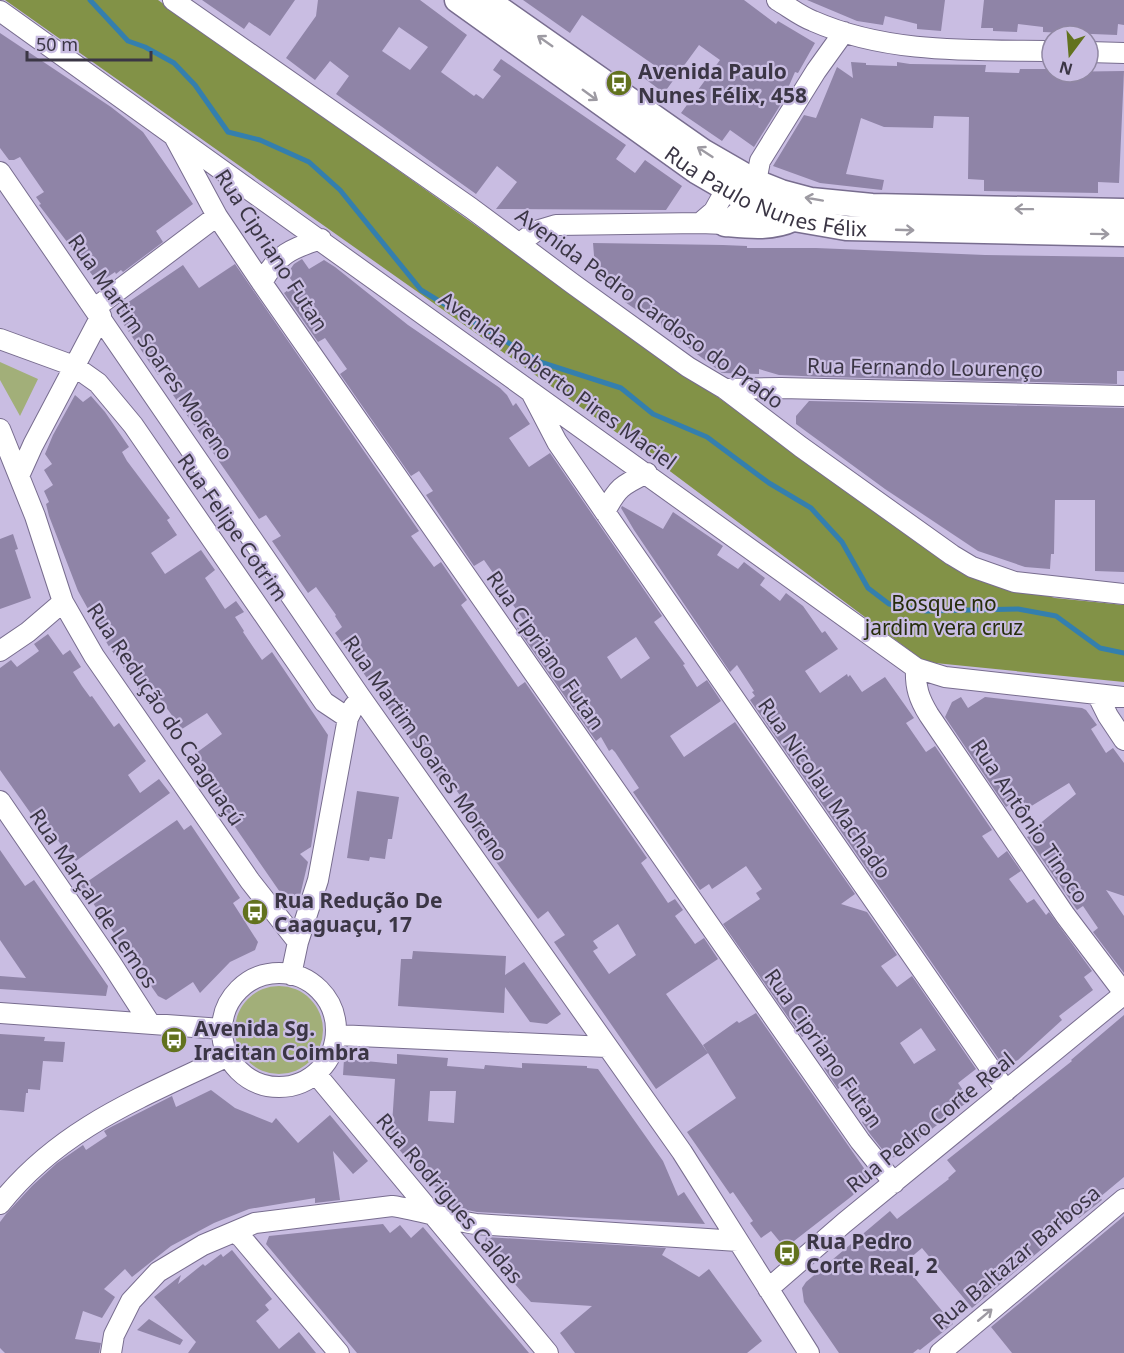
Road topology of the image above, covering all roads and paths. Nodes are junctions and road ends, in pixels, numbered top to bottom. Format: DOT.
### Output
graph roads {
  1 [pos="172,0"];
  2 [pos="457,0"];
  3 [pos="487,0"];
  4 [pos="777,0"];
  5 [pos="0,11"];
  6 [pos="844,32"];
  7 [pos="1040,51"];
  8 [pos="1100,52"];
  9 [pos="1124,53"];
  10 [pos="173,135"];
  11 [pos="0,172"];
  12 [pos="745,181"];
  13 [pos="1124,211"];
  14 [pos="217,216"];
  15 [pos="794,219"];
  16 [pos="700,223"];
  17 [pos="725,224"];
  18 [pos="1124,234"];
  19 [pos="321,239"];
  20 [pos="520,243"];
  21 [pos="262,283"];
  22 [pos="98,312"];
  23 [pos="0,339"];
  24 [pos="74,366"];
  25 [pos="530,389"];
  26 [pos="725,389"];
  27 [pos="1124,396"];
  28 [pos="0,429"];
  29 [pos="647,473"];
  30 [pos="20,477"];
  31 [pos="605,512"];
  32 [pos="1124,594"];
  33 [pos="63,602"];
  34 [pos="0,651"];
  35 [pos="916,668"];
  36 [pos="1097,694"];
  37 [pos="359,695"];
  38 [pos="1124,697"];
  39 [pos="348,718"];
  40 [pos="1124,740"];
  41 [pos="0,801"];
  42 [pos="298,942"];
  43 [pos="291,975"];
  44 [pos="1124,994"];
  45 [pos="0,1013"];
  46 [pos="148,1022"];
  47 [pos="222,1029"];
  48 [pos="336,1035"];
  49 [pos="607,1047"];
  50 [pos="228,1056"];
  51 [pos="316,1074"];
  52 [pos="1006,1091"];
  53 [pos="894,1183"];
  54 [pos="1124,1199"];
  55 [pos="0,1204"];
  56 [pos="433,1215"];
  57 [pos="234,1232"];
  58 [pos="738,1241"];
  59 [pos="768,1289"];
  60 [pos="111,1353"];
  61 [pos="339,1353"];
  62 [pos="548,1353"];
  63 [pos="809,1353"];
  64 [pos="940,1353"];
  1 -- 20 [label="street, Avenida Pedro Cardoso do Prado"];
  2 -- 12 [label="main road, Rua Paulo Nunes Félix, one-way"];
  12 -- 3 [label="main road, Rua Paulo Nunes Félix, one-way"];
  4 -- 6 [label="street"];
  5 -- 10 [label="street, Avenida Roberto Pires Maciel"];
  6 -- 7 [label="street"];
  6 -- 12 [label="street"];
  8 -- 9 [label="street"];
  10 -- 14 [label="street, Rua Cipriano Futan"];
  10 -- 19 [label="street, Avenida Roberto Pires Maciel"];
  11 -- 22 [label="street, Rua Martim Soares Moreno"];
  13 -- 12 [label="main road, Rua Paulo Nunes Félix, one-way"];
  12 -- 15 [label="main road, Rua Paulo Nunes Félix"];
  12 -- 16 [label="street"];
  12 -- 17 [label="street"];
  14 -- 21 [label="street, Rua Cipriano Futan"];
  14 -- 22 [label="street"];
  15 -- 17 [label="main road"];
  15 -- 18 [label="main road, Rua Paulo Nunes Félix, one-way"];
  16 -- 17 [label="street"];
  16 -- 20 [label="street"];
  19 -- 21 [label="street"];
  19 -- 25 [label="street, Avenida Roberto Pires Maciel"];
  20 -- 26 [label="street, Avenida Pedro Cardoso do Prado"];
  21 -- 53 [label="street, Rua Cipriano Futan"];
  22 -- 24 [label="street"];
  22 -- 37 [label="street, Rua Martim Soares Moreno"];
  23 -- 24 [label="street, Rua Felipe Cotrim"];
  24 -- 30 [label="street"];
  24 -- 39 [label="street, Rua Felipe Cotrim"];
  25 -- 29 [label="street, Avenida Roberto Pires Maciel"];
  25 -- 31 [label="street, Rua Nicolau Machado"];
  26 -- 27 [label="street, Rua Fernando Lourenço"];
  26 -- 32 [label="street, Avenida Pedro Cardoso do Prado"];
  28 -- 30 [label="street, Rua Redução do Caaguaçú"];
  29 -- 31 [label="street"];
  29 -- 35 [label="street, Avenida Roberto Pires Maciel"];
  30 -- 33 [label="street, Rua Redução do Caaguaçú"];
  31 -- 52 [label="street, Rua Nicolau Machado"];
  33 -- 34 [label="street"];
  33 -- 42 [label="street, Rua Redução do Caaguaçú"];
  35 -- 36 [label="street, Avenida Roberto Pires Maciel"];
  35 -- 44 [label="street, Rua Antônio Tinoco"];
  36 -- 38 [label="street, Avenida Roberto Pires Maciel"];
  36 -- 40 [label="street"];
  37 -- 39 [label="street"];
  37 -- 49 [label="street, Rua Martim Soares Moreno"];
  39 -- 42 [label="street"];
  41 -- 46 [label="street, Rua Marçal de Lemos"];
  42 -- 43 [label="street"];
  43 -- 47 [label="street"];
  43 -- 48 [label="street"];
  44 -- 52 [label="street, Rua Pedro Corte Real"];
  45 -- 46 [label="street"];
  46 -- 47 [label="street"];
  47 -- 50 [label="street"];
  48 -- 49 [label="street"];
  48 -- 51 [label="street"];
  49 -- 58 [label="street, Rua Martim Soares Moreno"];
  50 -- 51 [label="street"];
  50 -- 55 [label="street"];
  51 -- 56 [label="street, Rua Rodrigues Caldas"];
  52 -- 53 [label="street, Rua Pedro Corte Real"];
  53 -- 59 [label="street, Rua Pedro Corte Real"];
  64 -- 54 [label="street, Rua Baltazar Barbosa, one-way"];
  56 -- 57 [label="street"];
  56 -- 58 [label="street"];
  56 -- 62 [label="street, Rua Rodrigues Caldas"];
  57 -- 60 [label="street"];
  57 -- 61 [label="street"];
  58 -- 59 [label="street, Rua Martim Soares Moreno"];
  59 -- 63 [label="street, Rua Martim Soares Moreno"];
}
